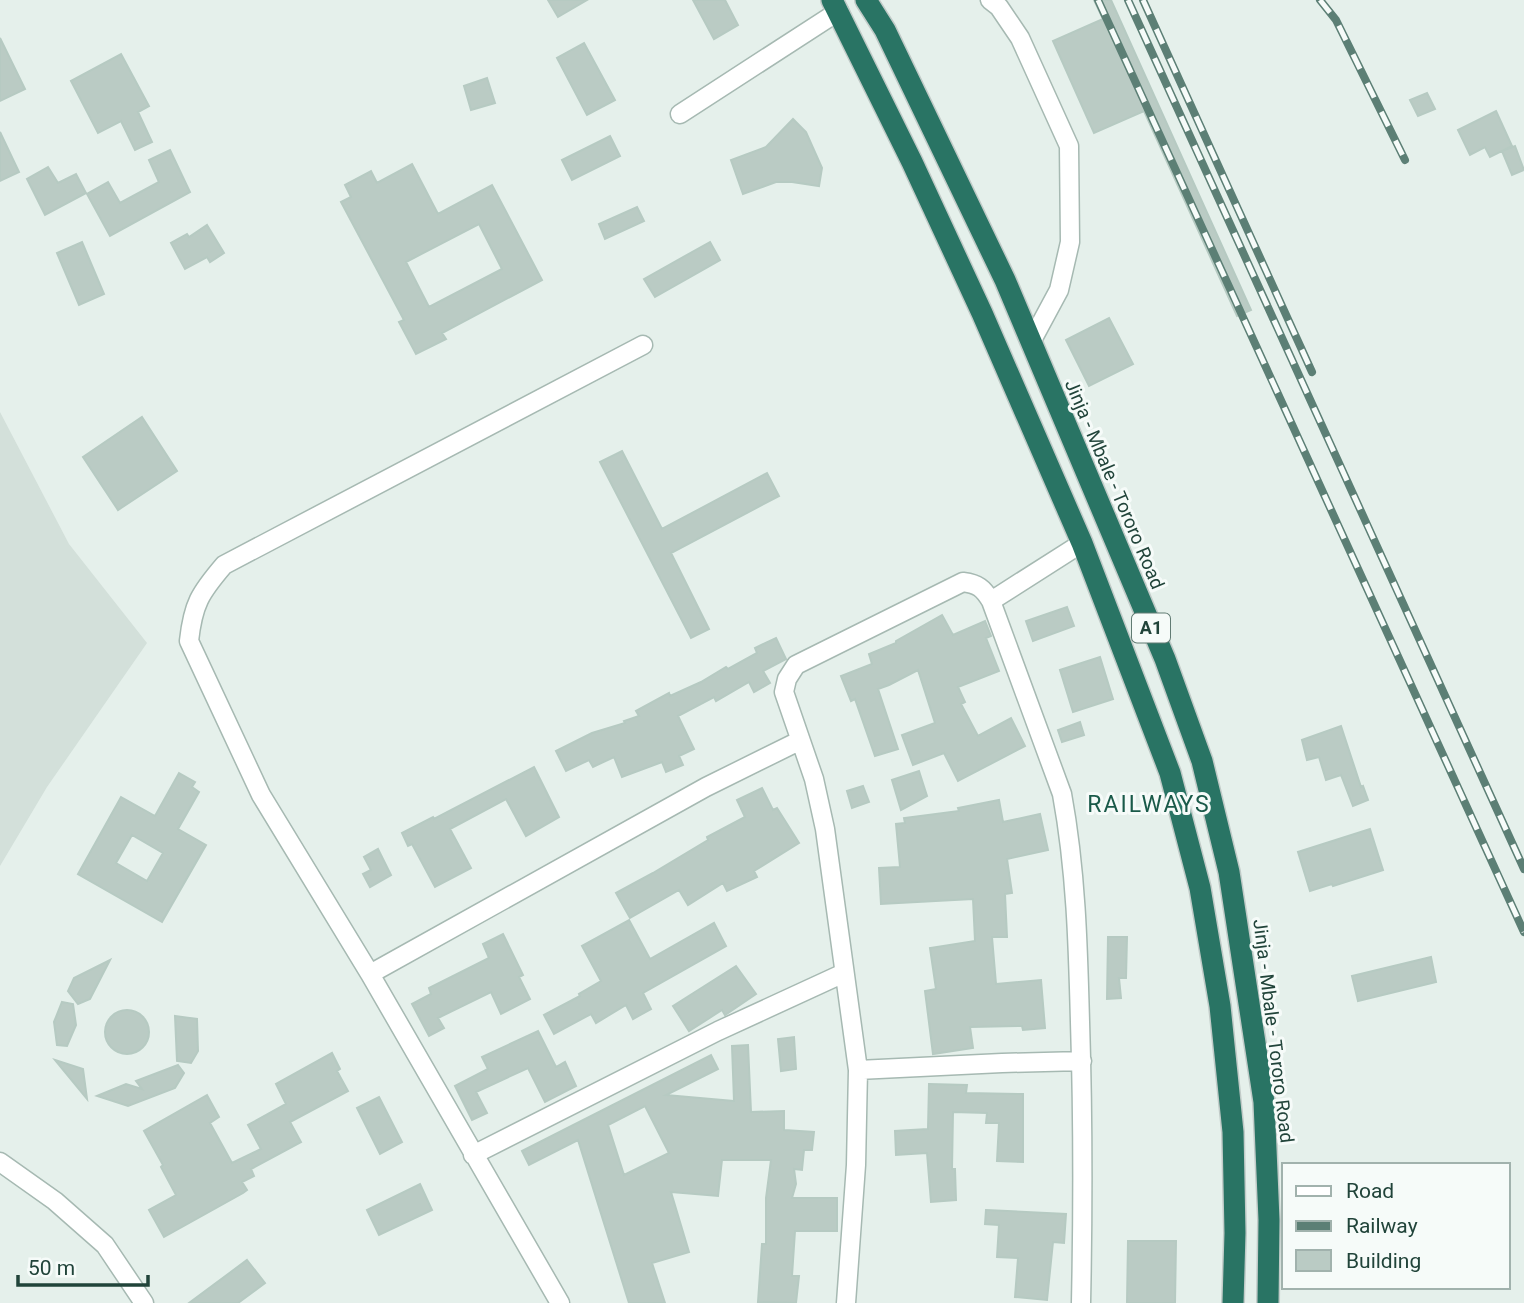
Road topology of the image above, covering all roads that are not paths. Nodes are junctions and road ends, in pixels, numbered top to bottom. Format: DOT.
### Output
graph roads {
  1 [pos="866,0"];
  2 [pos="990,0"];
  3 [pos="836,6"];
  4 [pos="680,114"];
  5 [pos="1031,342"];
  6 [pos="643,345"];
  7 [pos="1082,543"];
  8 [pos="991,601"];
  9 [pos="799,741"];
  10 [pos="844,973"];
  11 [pos="370,974"];
  12 [pos="1082,1062"];
  13 [pos="858,1070"];
  14 [pos="473,1155"];
  15 [pos="0,1162"];
  16 [pos="144,1303"];
  17 [pos="560,1303"];
  18 [pos="846,1303"];
  19 [pos="1081,1303"];
  20 [pos="1233,1303"];
  21 [pos="1268,1303"];
  1 -- 5 [label="highway, Jinja - Mbale - Tororo Road / A1"];
  2 -- 5 [label="street"];
  3 -- 4 [label="street"];
  3 -- 7 [label="highway, A1"];
  5 -- 21 [label="highway, Jinja - Mbale - Tororo Road / A1"];
  6 -- 11 [label="street"];
  7 -- 8 [label="street"];
  7 -- 20 [label="highway, A1"];
  8 -- 9 [label="street"];
  8 -- 12 [label="street"];
  9 -- 10 [label="street"];
  9 -- 11 [label="street"];
  10 -- 13 [label="street"];
  10 -- 14 [label="street"];
  11 -- 14 [label="street"];
  12 -- 13 [label="street"];
  12 -- 19 [label="street"];
  13 -- 18 [label="street"];
  14 -- 17 [label="street"];
  15 -- 16 [label="street"];
}
